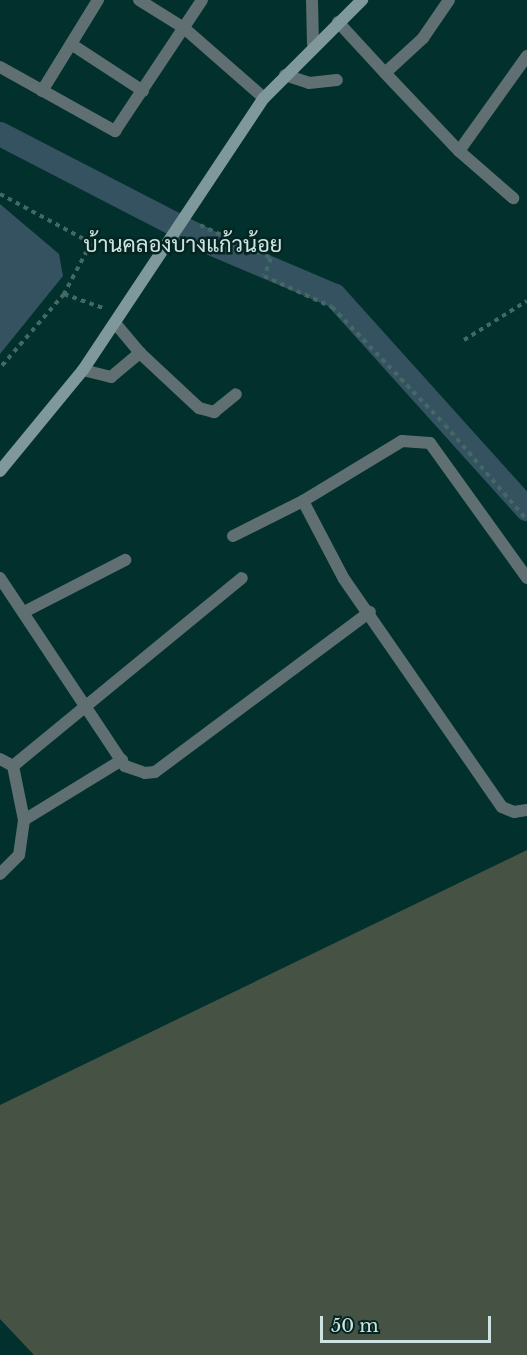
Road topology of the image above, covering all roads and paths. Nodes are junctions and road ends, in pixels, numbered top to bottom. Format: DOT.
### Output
graph roads {
  1 [pos="98,0"];
  2 [pos="139,0"];
  3 [pos="202,0"];
  4 [pos="312,0"];
  5 [pos="362,0"];
  6 [pos="449,0"];
  7 [pos="338,22"];
  8 [pos="184,28"];
  9 [pos="71,44"];
  10 [pos="313,44"];
  11 [pos="527,56"];
  12 [pos="0,67"];
  13 [pos="385,74"];
  14 [pos="285,75"];
  15 [pos="337,80"];
  16 [pos="42,91"];
  17 [pos="143,91"];
  18 [pos="264,98"];
  19 [pos="459,151"];
  20 [pos="0,195"];
  21 [pos="513,198"];
  22 [pos="202,213"];
  23 [pos="64,294"];
  24 [pos="527,301"];
  25 [pos="118,318"];
  26 [pos="464,340"];
  27 [pos="140,353"];
  28 [pos="0,368"];
  29 [pos="83,370"];
  30 [pos="236,394"];
  31 [pos="0,471"];
  32 [pos="303,501"];
  33 [pos="527,520"];
  34 [pos="233,536"];
  35 [pos="125,560"];
  36 [pos="0,578"];
  37 [pos="242,578"];
  38 [pos="527,578"];
  39 [pos="24,612"];
  40 [pos="370,612"];
  41 [pos="90,706"];
  42 [pos="0,759"];
  43 [pos="122,760"];
  44 [pos="13,766"];
  45 [pos="527,810"];
  46 [pos="24,820"];
  47 [pos="0,874"];
  1 -- 9 [label="street"];
  2 -- 8 [label="street"];
  3 -- 8 [label="street"];
  4 -- 10 [label="street"];
  5 -- 7 [label="main road"];
  6 -- 13 [label="street"];
  7 -- 10 [label="main road"];
  7 -- 13 [label="street"];
  8 -- 17 [label="street"];
  8 -- 18 [label="street"];
  9 -- 16 [label="street"];
  9 -- 17 [label="street"];
  10 -- 14 [label="main road"];
  11 -- 19 [label="street"];
  12 -- 16 [label="street"];
  13 -- 19 [label="street"];
  14 -- 15 [label="street"];
  14 -- 18 [label="main road"];
  16 -- 17 [label="street"];
  18 -- 25 [label="main road"];
  19 -- 21 [label="street"];
  20 -- 23 [label="path"];
  22 -- 33 [label="path"];
  23 -- 25 [label="path"];
  23 -- 28 [label="path"];
  24 -- 26 [label="path"];
  25 -- 27 [label="street"];
  25 -- 29 [label="main road"];
  27 -- 29 [label="street"];
  27 -- 30 [label="street"];
  29 -- 31 [label="main road"];
  32 -- 34 [label="street"];
  32 -- 38 [label="street"];
  32 -- 40 [label="street"];
  35 -- 39 [label="street"];
  36 -- 39 [label="street"];
  37 -- 41 [label="street"];
  39 -- 41 [label="street"];
  40 -- 43 [label="street"];
  40 -- 45 [label="street"];
  41 -- 43 [label="street"];
  41 -- 44 [label="street"];
  42 -- 44 [label="street"];
  43 -- 46 [label="street"];
  44 -- 46 [label="street"];
  46 -- 47 [label="street"];
}
